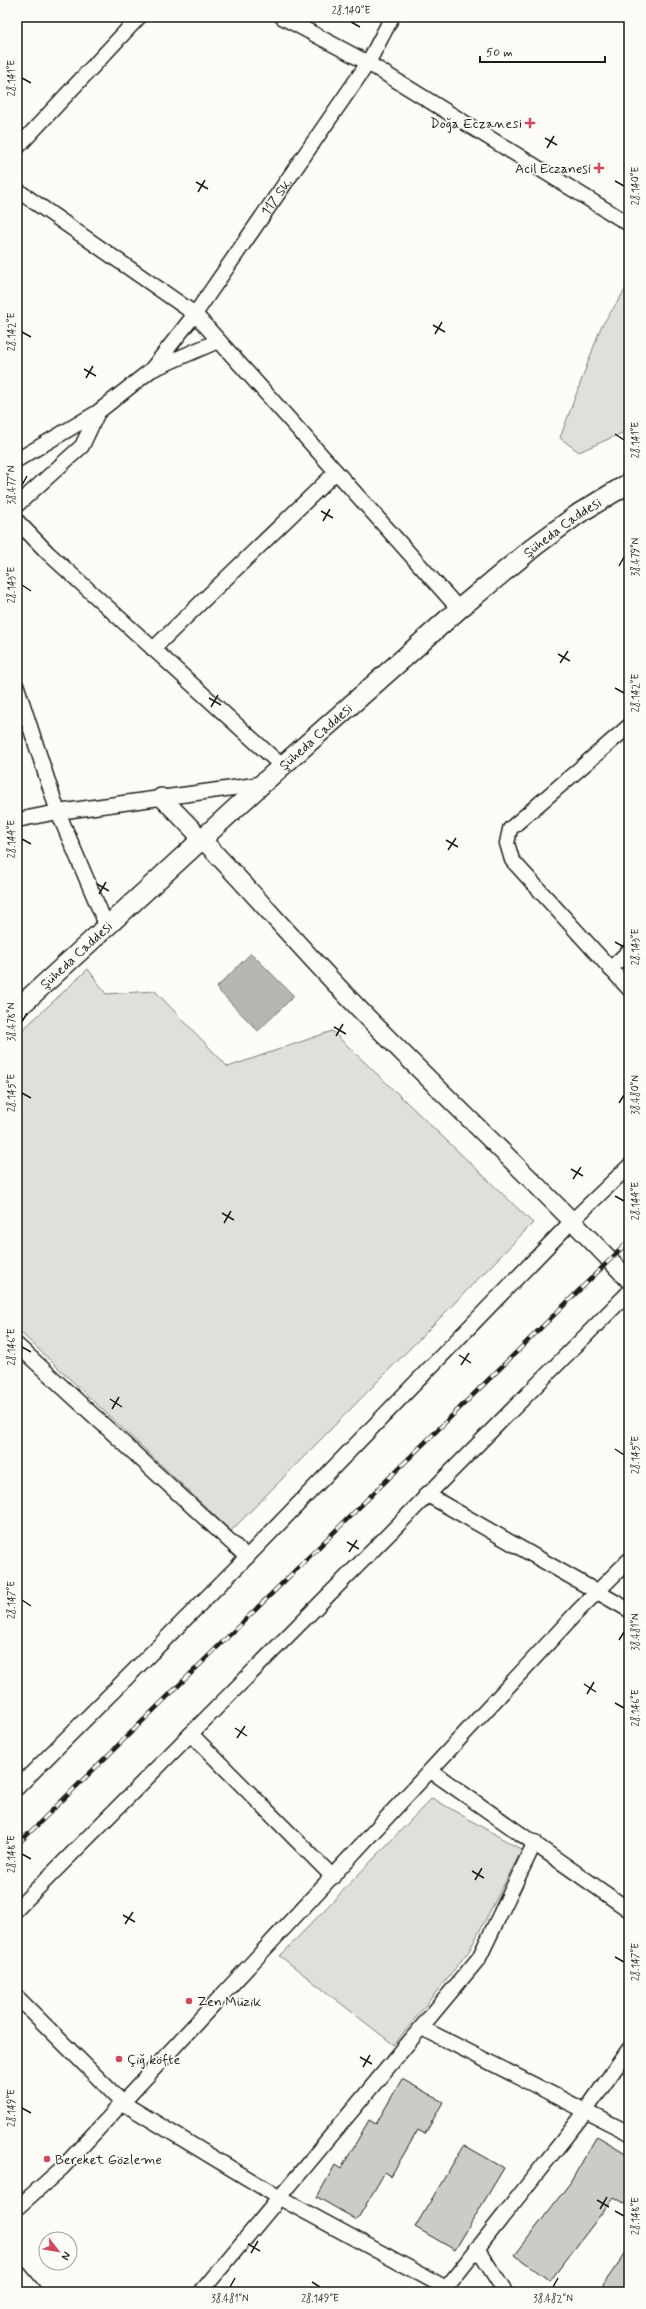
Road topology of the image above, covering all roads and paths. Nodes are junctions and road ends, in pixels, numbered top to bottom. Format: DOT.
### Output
graph roads {
  1 [pos="139,17"];
  2 [pos="282,17"];
  3 [pos="392,17"];
  4 [pos="368,63"];
  5 [pos="17,148"];
  6 [pos="17,190"];
  7 [pos="629,224"];
  8 [pos="195,314"];
  9 [pos="218,341"];
  10 [pos="151,370"];
  11 [pos="98,412"];
  12 [pos="17,460"];
  13 [pos="336,472"];
  14 [pos="629,483"];
  15 [pos="17,505"];
  16 [pos="17,521"];
  17 [pos="459,609"];
  18 [pos="153,649"];
  19 [pos="17,687"];
  20 [pos="629,726"];
  21 [pos="283,766"];
  22 [pos="262,784"];
  23 [pos="161,797"];
  24 [pos="58,812"];
  25 [pos="17,820"];
  26 [pos="204,839"];
  27 [pos="107,927"];
  28 [pos="629,951"];
  29 [pos="610,969"];
  30 [pos="629,990"];
  31 [pos="17,1009"];
  32 [pos="629,1166"];
  33 [pos="572,1221"];
  34 [pos="629,1280"];
  35 [pos="629,1292"];
  36 [pos="17,1345"];
  37 [pos="426,1494"];
  38 [pos="247,1558"];
  39 [pos="629,1560"];
  40 [pos="597,1592"];
  41 [pos="629,1610"];
  42 [pos="191,1734"];
  43 [pos="431,1771"];
  44 [pos="17,1788"];
  45 [pos="536,1842"];
  46 [pos="333,1877"];
  47 [pos="17,1909"];
  48 [pos="629,1910"];
  49 [pos="17,1997"];
  50 [pos="422,2028"];
  51 [pos="629,2049"];
  52 [pos="123,2103"];
  53 [pos="586,2110"];
  54 [pos="629,2133"];
  55 [pos="280,2198"];
  56 [pos="17,2208"];
  57 [pos="477,2248"];
  58 [pos="17,2275"];
  59 [pos="444,2290"];
  60 [pos="31,2292"];
  61 [pos="201,2292"];
  62 [pos="505,2292"];
  1 -- 5 [label="street"];
  2 -- 4 [label="street"];
  3 -- 4 [label="street, 117 Sk."];
  4 -- 7 [label="street"];
  4 -- 8 [label="street, 117 Sk."];
  6 -- 8 [label="street"];
  8 -- 9 [label="street"];
  8 -- 10 [label="street, 117 Sk."];
  9 -- 10 [label="street"];
  9 -- 13 [label="street"];
  10 -- 11 [label="street"];
  11 -- 12 [label="street"];
  11 -- 15 [label="street"];
  13 -- 17 [label="street"];
  13 -- 18 [label="street"];
  14 -- 17 [label="main road, Şüheda Caddesi"];
  16 -- 18 [label="street"];
  17 -- 21 [label="main road, Şüheda Caddesi"];
  18 -- 21 [label="street"];
  19 -- 24 [label="street"];
  20 -- 29 [label="street"];
  21 -- 22 [label="main road, Şüheda Caddesi"];
  22 -- 23 [label="street"];
  22 -- 26 [label="main road, Şüheda Caddesi"];
  23 -- 24 [label="street"];
  23 -- 26 [label="street"];
  24 -- 25 [label="street"];
  24 -- 27 [label="street"];
  26 -- 27 [label="main road, Şüheda Caddesi"];
  26 -- 33 [label="street"];
  27 -- 31 [label="main road, Şüheda Caddesi"];
  28 -- 29 [label="street"];
  29 -- 30 [label="street"];
  32 -- 33 [label="street"];
  33 -- 34 [label="street"];
  33 -- 38 [label="street"];
  35 -- 37 [label="street"];
  36 -- 38 [label="street"];
  37 -- 40 [label="street"];
  37 -- 42 [label="street"];
  38 -- 44 [label="street"];
  39 -- 40 [label="street"];
  40 -- 41 [label="street"];
  40 -- 43 [label="street"];
  42 -- 46 [label="street"];
  42 -- 47 [label="street"];
  43 -- 45 [label="street"];
  43 -- 46 [label="street"];
  45 -- 48 [label="street"];
  45 -- 50 [label="street"];
  46 -- 52 [label="street"];
  49 -- 52 [label="street"];
  50 -- 53 [label="street"];
  50 -- 55 [label="street"];
  51 -- 53 [label="street"];
  52 -- 55 [label="street"];
  52 -- 56 [label="street"];
  53 -- 54 [label="street"];
  53 -- 57 [label="street"];
  55 -- 59 [label="street"];
  55 -- 61 [label="street"];
  57 -- 59 [label="street"];
  57 -- 62 [label="street"];
  58 -- 60 [label="main road"];
}
